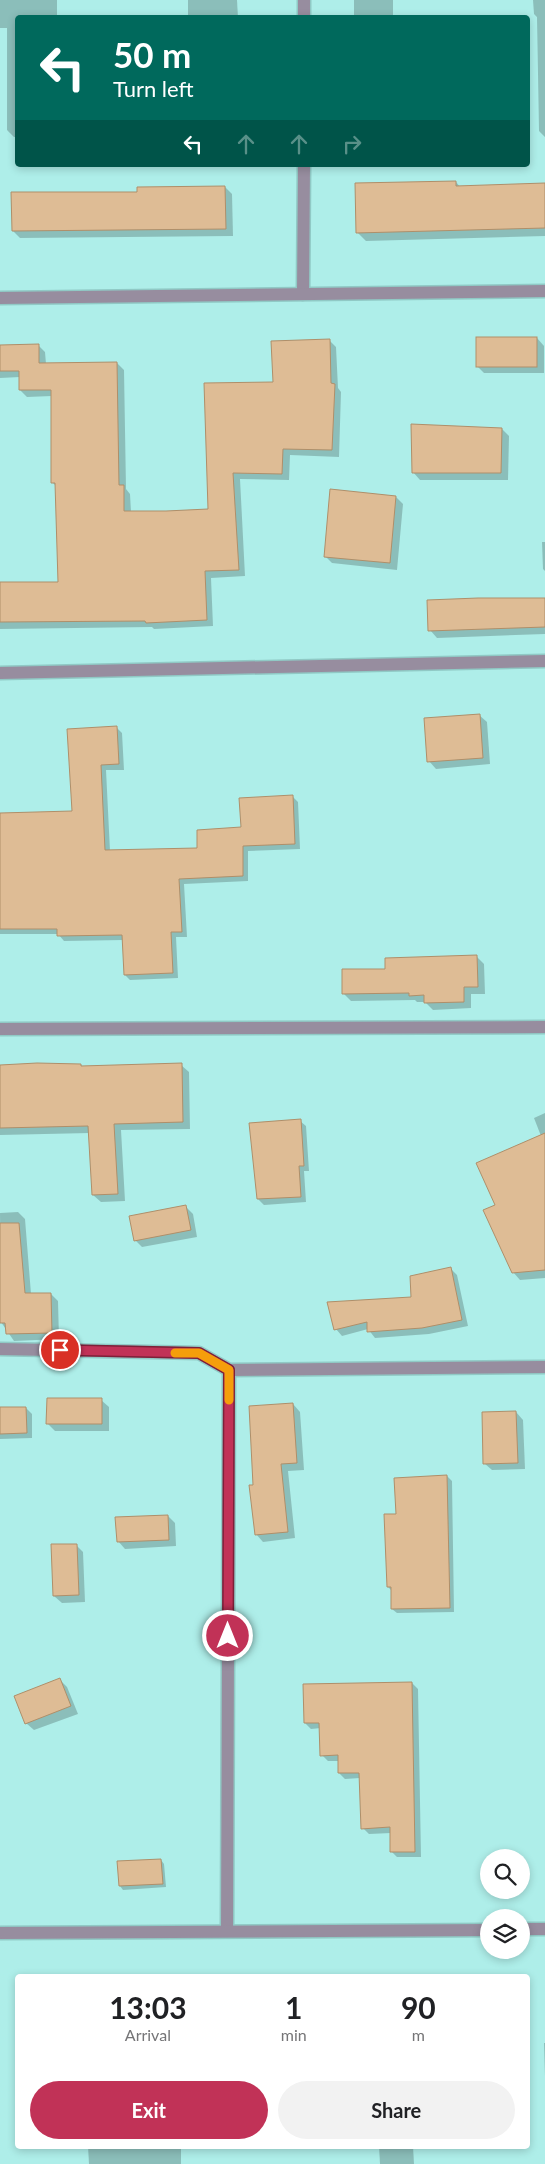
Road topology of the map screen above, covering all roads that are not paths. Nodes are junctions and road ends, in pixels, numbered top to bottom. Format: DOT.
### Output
graph roads {
  1 [pos="304,0"];
  2 [pos="304,15"];
  3 [pos="304,167"];
  4 [pos="545,291"];
  5 [pos="304,294"];
  6 [pos="0,298"];
  7 [pos="545,662"];
  8 [pos="0,673"];
  9 [pos="545,1027"];
  10 [pos="0,1030"];
  11 [pos="0,1349"];
  12 [pos="545,1367"];
  13 [pos="229,1370"];
  14 [pos="530,1929"];
  15 [pos="545,1929"];
  16 [pos="480,1930"];
  17 [pos="226,1931"];
  18 [pos="0,1933"];
  1 -- 2 [label="street"];
  3 -- 5 [label="street"];
  4 -- 5 [label="street"];
  5 -- 6 [label="street"];
  7 -- 8 [label="street"];
  9 -- 10 [label="street"];
  11 -- 13 [label="street"];
  12 -- 13 [label="street"];
  13 -- 17 [label="street"];
  14 -- 15 [label="street"];
  16 -- 17 [label="street"];
  17 -- 18 [label="street"];
}
